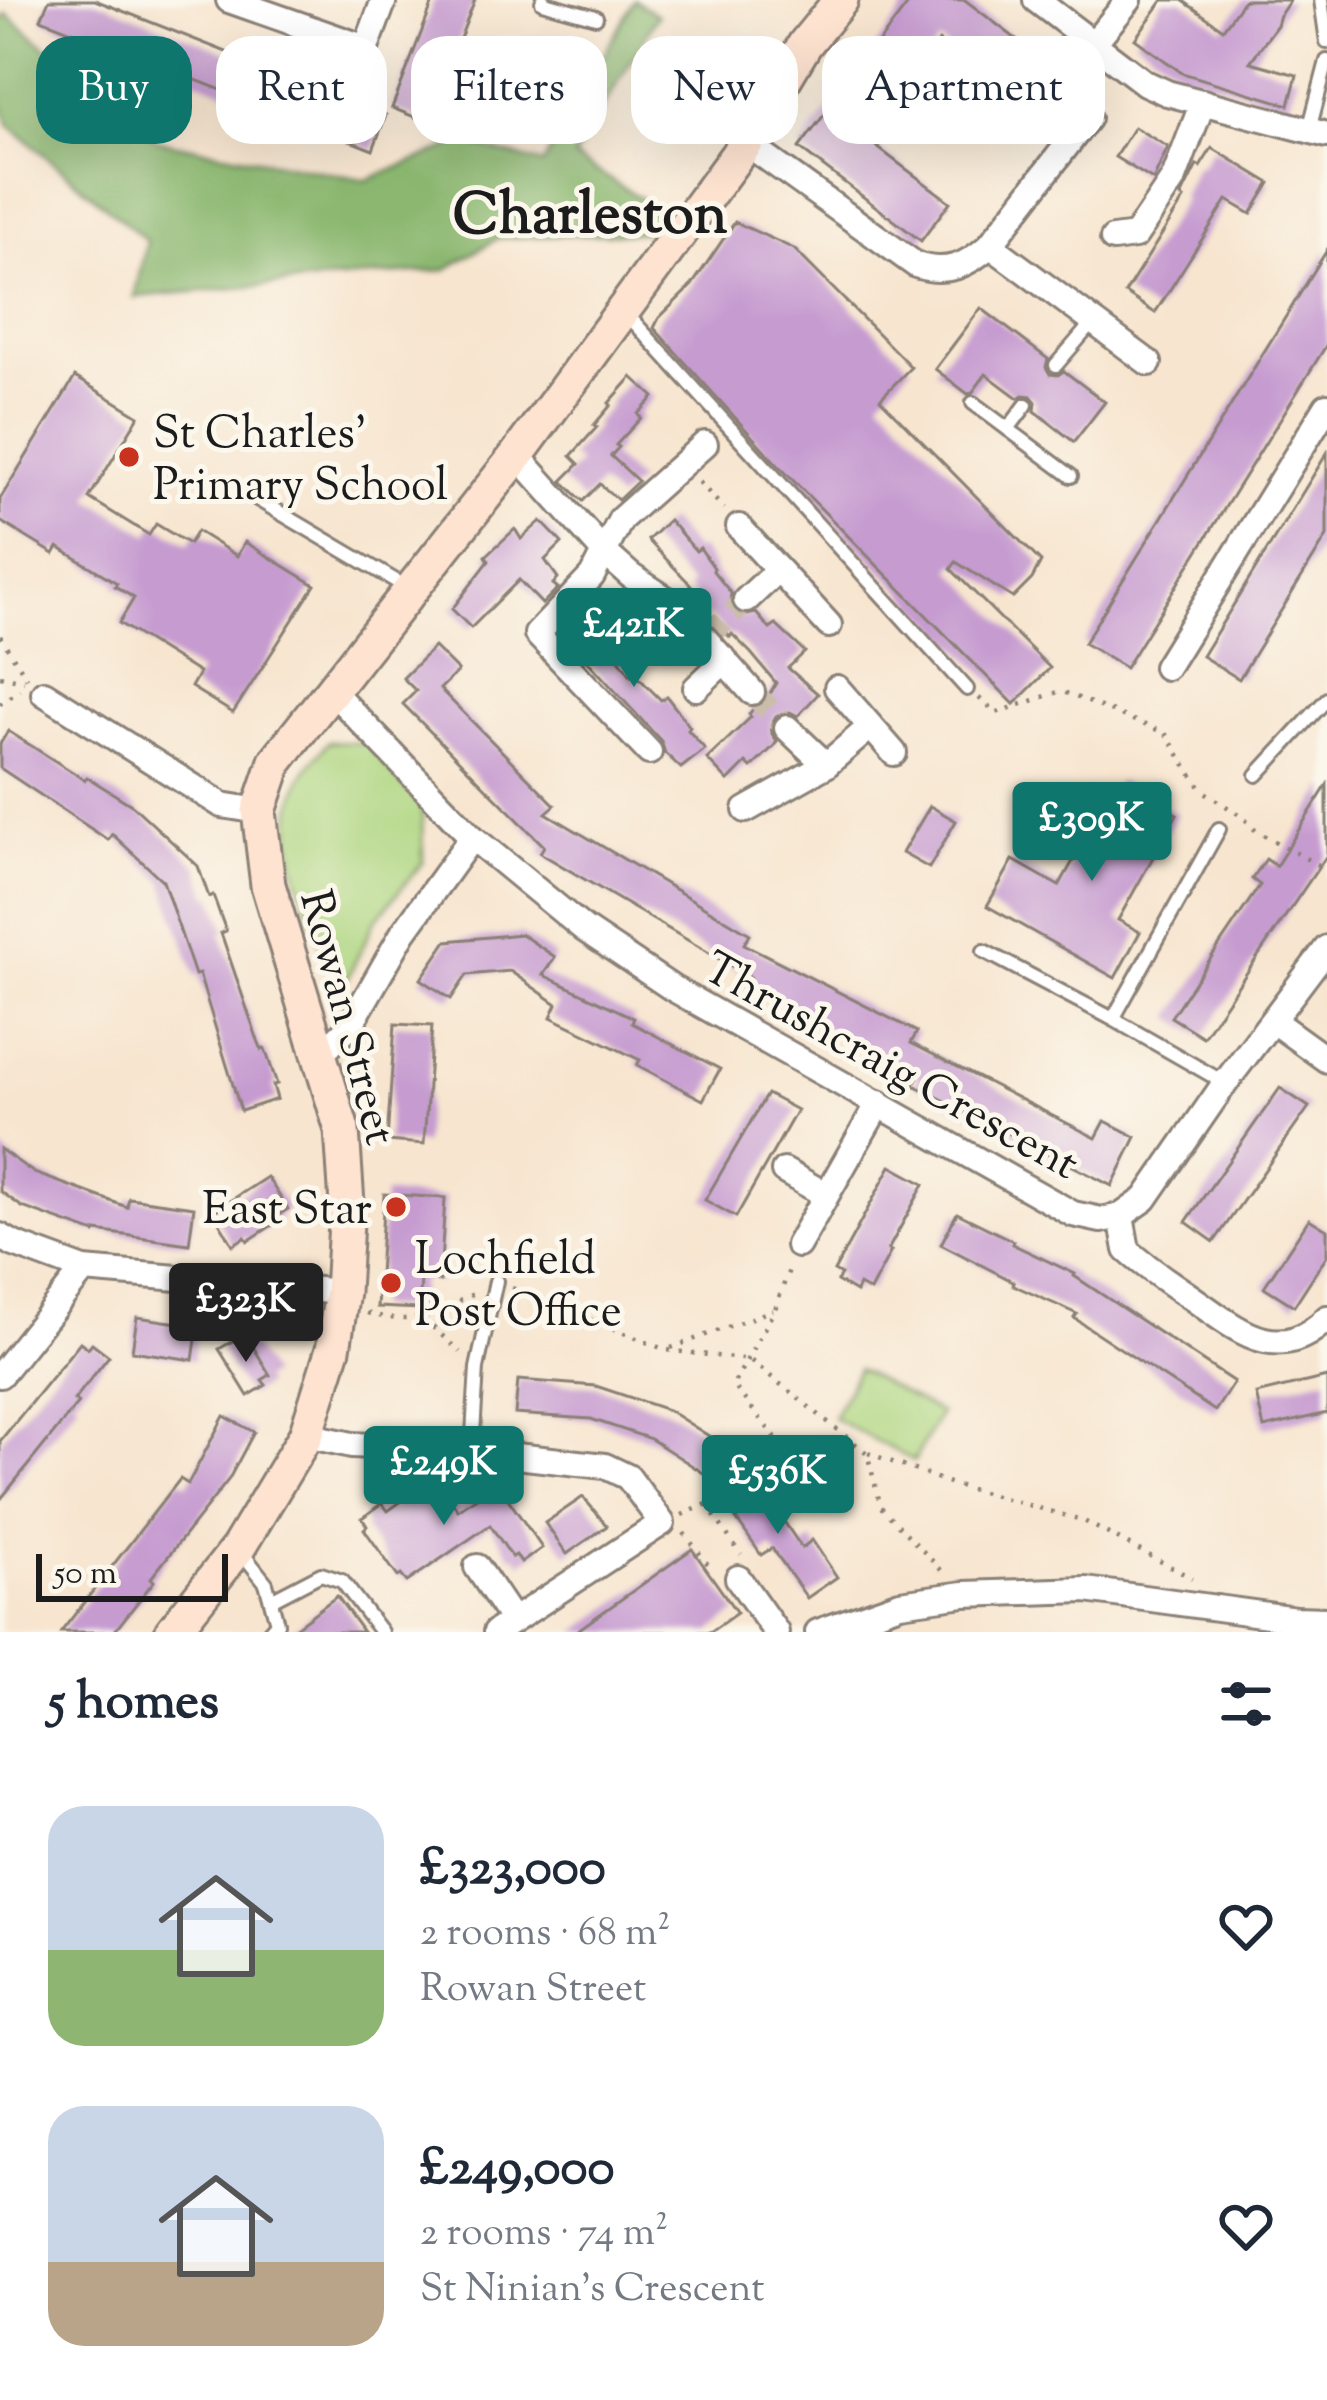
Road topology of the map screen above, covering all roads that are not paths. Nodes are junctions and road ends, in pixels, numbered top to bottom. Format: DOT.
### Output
graph roads {
  1 [pos="229,0"];
  2 [pos="384,0"];
  3 [pos="543,0"];
  4 [pos="841,0"];
  5 [pos="1036,0"];
  6 [pos="1129,0"];
  7 [pos="1321,0"];
  8 [pos="596,17"];
  9 [pos="1083,36"];
  10 [pos="1100,36"];
  11 [pos="1327,42"];
  12 [pos="1105,53"];
  13 [pos="798,56"];
  14 [pos="1327,62"];
  15 [pos="1203,101"];
  16 [pos="1318,132"];
  17 [pos="745,144"];
  18 [pos="747,144"];
  19 [pos="1068,144"];
  20 [pos="1113,239"];
  21 [pos="990,245"];
  22 [pos="624,310"];
  23 [pos="1093,322"];
  24 [pos="1149,364"];
  25 [pos="1056,365"];
  26 [pos="973,404"];
  27 [pos="1026,405"];
  28 [pos="1327,406"];
  29 [pos="1008,429"];
  30 [pos="705,444"];
  31 [pos="518,455"];
  32 [pos="1071,476"];
  33 [pos="257,499"];
  34 [pos="739,527"];
  35 [pos="605,553"];
  36 [pos="777,571"];
  37 [pos="410,590"];
  38 [pos="746,600"];
  39 [pos="830,625"];
  40 [pos="725,660"];
  41 [pos="1166,667"];
  42 [pos="696,688"];
  43 [pos="837,688"];
  44 [pos="967,689"];
  45 [pos="331,690"];
  46 [pos="752,692"];
  47 [pos="44,693"];
  48 [pos="1327,699"];
  49 [pos="787,728"];
  50 [pos="870,728"];
  51 [pos="649,752"];
  52 [pos="894,753"];
  53 [pos="826,765"];
  54 [pos="1257,775"];
  55 [pos="746,810"];
  56 [pos="259,811"];
  57 [pos="1219,830"];
  58 [pos="472,837"];
  59 [pos="1327,948"];
  60 [pos="984,951"];
  61 [pos="1112,1019"];
  62 [pos="1273,1021"];
  63 [pos="319,1056"];
  64 [pos="1327,1060"];
  65 [pos="1225,1083"];
  66 [pos="879,1103"];
  67 [pos="784,1171"];
  68 [pos="826,1195"];
  69 [pos="1121,1216"];
  70 [pos="0,1236"];
  71 [pos="798,1245"];
  72 [pos="84,1270"];
  73 [pos="496,1281"];
  74 [pos="341,1298"];
  75 [pos="1327,1318"];
  76 [pos="0,1375"];
  77 [pos="306,1435"];
  78 [pos="472,1451"];
  79 [pos="238,1548"];
  80 [pos="477,1567"];
  81 [pos="738,1577"];
  82 [pos="271,1600"];
  83 [pos="1327,1620"];
  84 [pos="504,1626"];
  85 [pos="172,1632"];
  86 [pos="269,1632"];
  87 [pos="381,1632"];
  88 [pos="776,1632"];
  89 [pos="818,1632"];
  1 -- 2 [label="street"];
  3 -- 8 [label="lane"];
  4 -- 13 [label="street, Rowan Street"];
  5 -- 9 [label="street"];
  6 -- 10 [label="street"];
  7 -- 11 [label="lane"];
  12 -- 15 [label="street"];
  14 -- 16 [label="lane"];
  15 -- 16 [label="street"];
  15 -- 20 [label="street"];
  17 -- 22 [label="street, Rowan Street"];
  18 -- 21 [label="street"];
  19 -- 21 [label="street"];
  21 -- 23 [label="street"];
  22 -- 31 [label="street, Rowan Street"];
  22 -- 44 [label="lane"];
  23 -- 24 [label="street"];
  23 -- 25 [label="lane"];
  26 -- 29 [label="lane"];
  27 -- 29 [label="lane"];
  28 -- 41 [label="street"];
  29 -- 32 [label="lane"];
  30 -- 35 [label="street"];
  31 -- 35 [label="street"];
  31 -- 37 [label="street, Rowan Street"];
  33 -- 37 [label="lane"];
  34 -- 36 [label="street"];
  35 -- 40 [label="street"];
  35 -- 51 [label="street"];
  36 -- 38 [label="street"];
  36 -- 39 [label="street"];
  37 -- 45 [label="street, Rowan Street"];
  40 -- 42 [label="street"];
  40 -- 46 [label="street"];
  43 -- 50 [label="street"];
  45 -- 56 [label="street, Rowan Street"];
  45 -- 58 [label="street, Thrushcraig Crescent"];
  47 -- 56 [label="street"];
  48 -- 54 [label="lane"];
  49 -- 53 [label="street"];
  50 -- 52 [label="street"];
  50 -- 53 [label="street"];
  53 -- 55 [label="street"];
  56 -- 63 [label="street, Rowan Street"];
  57 -- 61 [label="lane"];
  58 -- 63 [label="street"];
  58 -- 66 [label="street, Thrushcraig Crescent"];
  59 -- 62 [label="street"];
  60 -- 61 [label="lane"];
  61 -- 65 [label="lane"];
  62 -- 64 [label="street"];
  62 -- 65 [label="street"];
  63 -- 74 [label="street, Rowan Street"];
  65 -- 69 [label="street"];
  66 -- 68 [label="street"];
  66 -- 69 [label="street, Thrushcraig Crescent"];
  67 -- 68 [label="street"];
  68 -- 71 [label="street"];
  69 -- 75 [label="street, Thrushcraig Crescent"];
  70 -- 72 [label="street"];
  72 -- 74 [label="street"];
  72 -- 76 [label="street"];
  73 -- 78 [label="lane"];
  74 -- 77 [label="street, Rowan Street"];
  77 -- 78 [label="street"];
  77 -- 79 [label="street, Rowan Street"];
  78 -- 84 [label="street"];
  79 -- 82 [label="lane"];
  79 -- 85 [label="street, Rowan Street"];
  80 -- 84 [label="street"];
  81 -- 88 [label="street"];
  82 -- 86 [label="lane"];
  82 -- 87 [label="lane"];
  83 -- 89 [label="street"];
}
